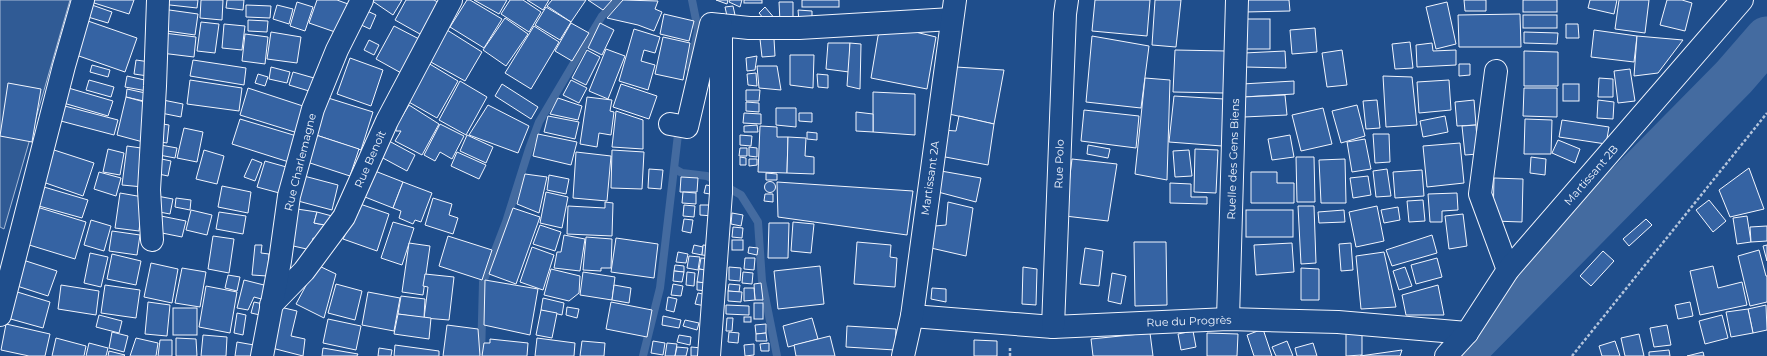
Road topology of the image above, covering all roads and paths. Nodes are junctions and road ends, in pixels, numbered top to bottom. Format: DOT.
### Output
graph roads {
  1 [pos="83,0"];
  2 [pos="158,0"];
  3 [pos="362,0"];
  4 [pos="451,0"];
  5 [pos="1067,0"];
  6 [pos="1238,0"];
  7 [pos="1742,0"];
  8 [pos="954,10"];
  9 [pos="721,25"];
  10 [pos="1496,71"];
  11 [pos="1767,113"];
  12 [pos="679,125"];
  13 [pos="152,240"];
  14 [pos="1508,270"];
  15 [pos="271,305"];
  16 [pos="0,315"];
  17 [pos="912,316"];
  18 [pos="1228,319"];
  19 [pos="1053,327"];
  20 [pos="1467,333"];
  21 [pos="262,356"];
  22 [pos="709,356"];
  23 [pos="903,356"];
  24 [pos="1446,356"];
  25 [pos="1572,356"];
  1 -- 16 [label="street"];
  2 -- 13 [label="street"];
  3 -- 15 [label="street, Rue Charlemagne"];
  4 -- 15 [label="street, Rue Benoît"];
  5 -- 19 [label="street, Rue Polo"];
  6 -- 18 [label="street, Ruelle des Gens Biens"];
  7 -- 14 [label="street, Martissant 2B"];
  8 -- 9 [label="street"];
  8 -- 17 [label="street, Martissant 2A"];
  9 -- 12 [label="street"];
  9 -- 22 [label="street"];
  10 -- 14 [label="street"];
  11 -- 25 [label="path"];
  14 -- 20 [label="street, Martissant 2B"];
  15 -- 21 [label="street, Rue Charlemagne"];
  17 -- 19 [label="street, Rue du Progrès"];
  17 -- 23 [label="street, Martissant 2A"];
  18 -- 19 [label="street, Rue du Progrès"];
  18 -- 20 [label="street, Rue du Progrès"];
  20 -- 24 [label="street, Martissant 2B"];
}
